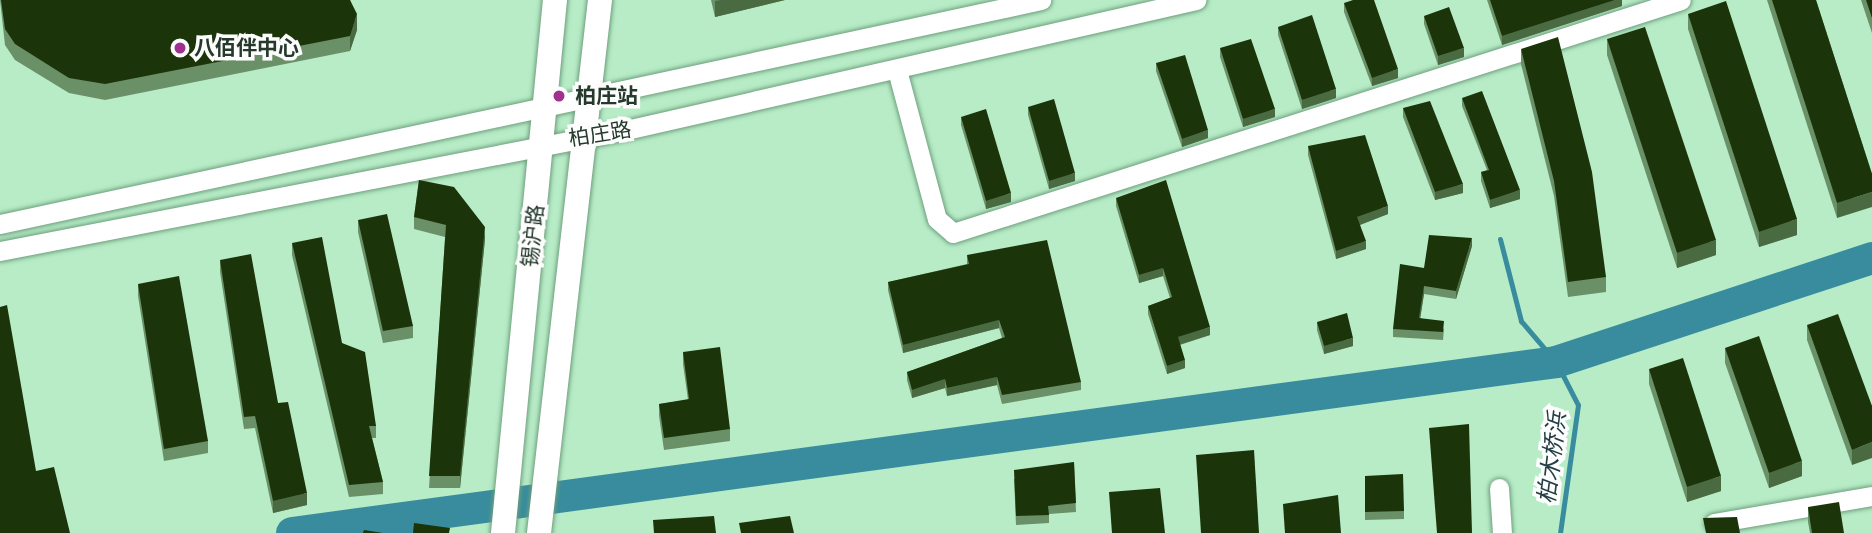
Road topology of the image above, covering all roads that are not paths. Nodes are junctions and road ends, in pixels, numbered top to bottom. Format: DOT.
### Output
graph roads {
  1 [pos="555,0"];
  2 [pos="600,0"];
  3 [pos="1041,0"];
  4 [pos="1196,0"];
  5 [pos="1682,0"];
  6 [pos="897,70"];
  7 [pos="592,97"];
  8 [pos="546,107"];
  9 [pos="587,136"];
  10 [pos="542,143"];
  11 [pos="0,224"];
  12 [pos="0,251"];
  13 [pos="1499,488"];
  14 [pos="1872,496"];
  15 [pos="1711,524"];
  16 [pos="503,533"];
  17 [pos="539,533"];
  18 [pos="1502,533"];
  1 -- 8 [label="main road, 锡沪路"];
  2 -- 7 [label="main road, 锡沪路"];
  3 -- 7 [label="street, 柏庄路"];
  4 -- 6 [label="street, 柏庄路"];
  5 -- 6 [label="street"];
  6 -- 9 [label="street, 柏庄路"];
  7 -- 8 [label="street, 柏庄路"];
  7 -- 9 [label="main road, 锡沪路"];
  8 -- 10 [label="main road, 锡沪路"];
  8 -- 11 [label="street, 柏庄路"];
  9 -- 10 [label="street, 柏庄路"];
  9 -- 17 [label="main road, 锡沪路"];
  10 -- 12 [label="street, 柏庄路"];
  10 -- 16 [label="main road, 锡沪路"];
  13 -- 18 [label="street"];
  14 -- 15 [label="street"];
}
